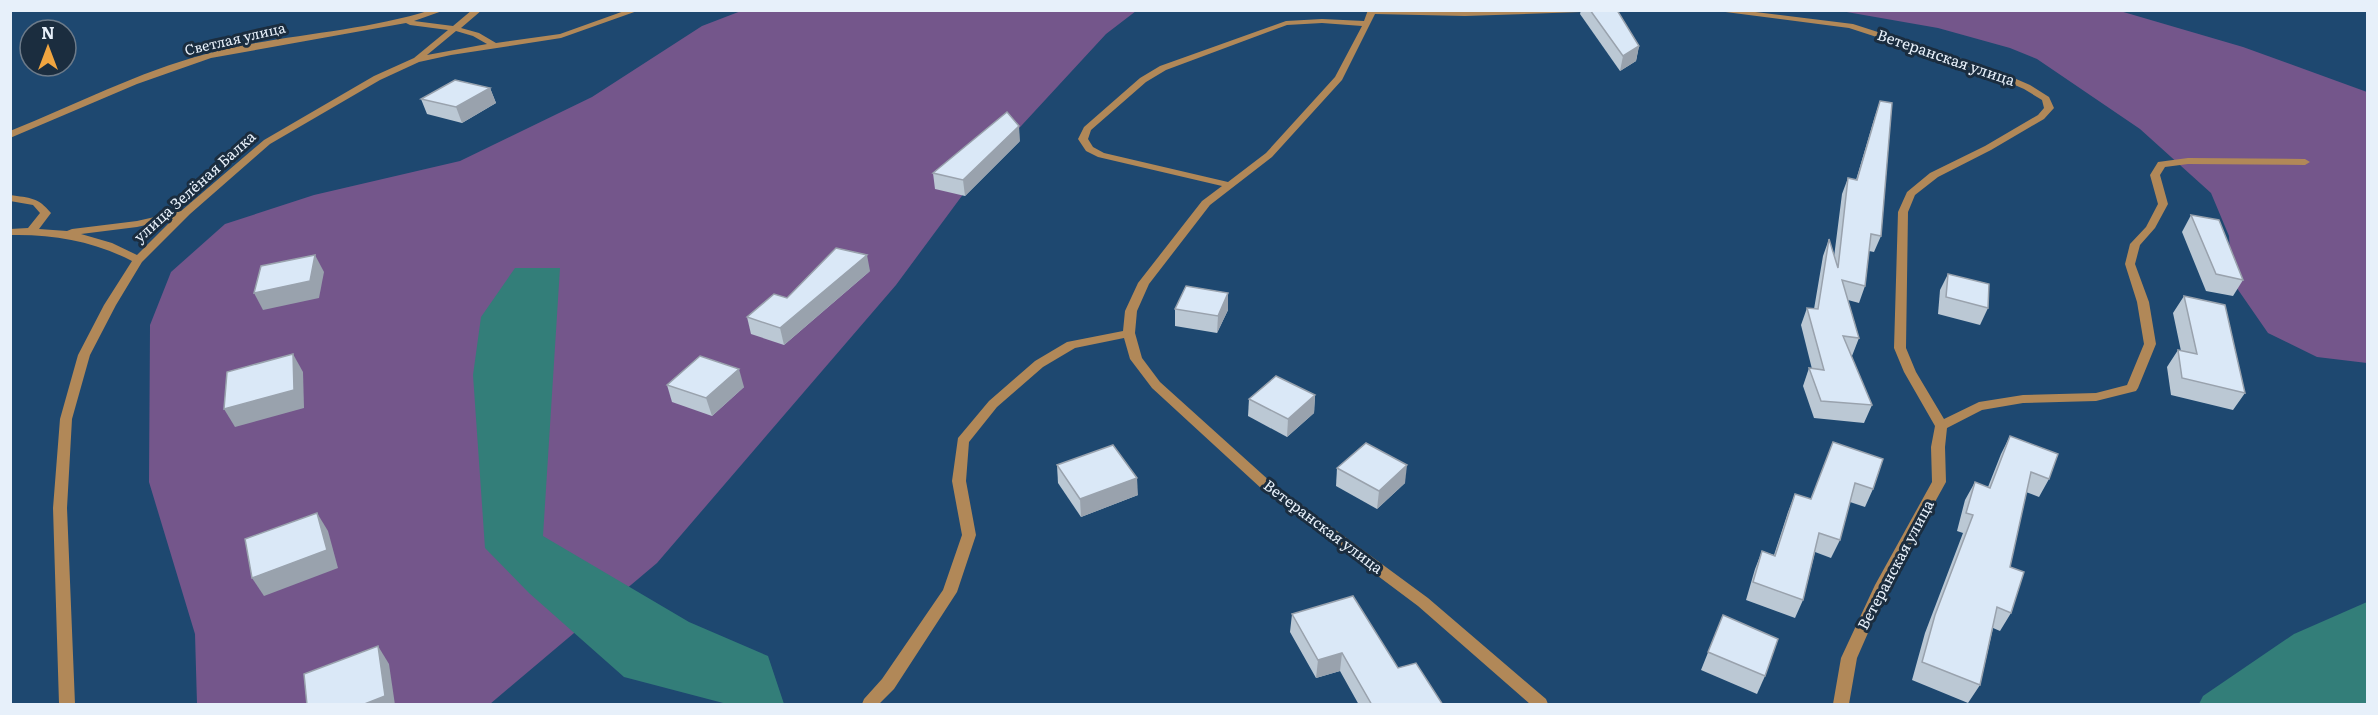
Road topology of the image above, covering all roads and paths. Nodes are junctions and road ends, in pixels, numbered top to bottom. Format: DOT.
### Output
graph roads {
  1 [pos="441,10"];
  2 [pos="478,10"];
  3 [pos="636,10"];
  4 [pos="1297,10"];
  5 [pos="1581,10"];
  6 [pos="1714,10"];
  7 [pos="1372,11"];
  8 [pos="1322,21"];
  9 [pos="405,23"];
  10 [pos="1367,24"];
  11 [pos="454,29"];
  12 [pos="495,45"];
  13 [pos="416,60"];
  14 [pos="10,135"];
  15 [pos="2305,162"];
  16 [pos="1230,185"];
  17 [pos="10,198"];
  18 [pos="186,212"];
  19 [pos="30,231"];
  20 [pos="10,232"];
  21 [pos="63,233"];
  22 [pos="138,260"];
  23 [pos="1129,333"];
  24 [pos="1941,426"];
  25 [pos="67,705"];
  26 [pos="870,705"];
  27 [pos="1540,705"];
  28 [pos="1841,705"];
  1 -- 9 [label="street, Светлая улица"];
  2 -- 11 [label="street"];
  3 -- 12 [label="street, улица Зелёная Балка"];
  4 -- 8 [label="street"];
  5 -- 7 [label="street"];
  6 -- 24 [label="street, Ветеранская улица"];
  7 -- 10 [label="street"];
  8 -- 10 [label="street"];
  8 -- 16 [label="street"];
  9 -- 11 [label="street"];
  9 -- 14 [label="street, Светлая улица"];
  10 -- 16 [label="street"];
  11 -- 12 [label="street"];
  11 -- 13 [label="street"];
  12 -- 13 [label="street, улица Зелёная Балка"];
  13 -- 18 [label="street, улица Зелёная Балка"];
  15 -- 24 [label="street"];
  16 -- 23 [label="street"];
  17 -- 19 [label="street"];
  18 -- 21 [label="street"];
  18 -- 22 [label="street, улица Зелёная Балка"];
  19 -- 20 [label="street"];
  19 -- 21 [label="street"];
  21 -- 22 [label="street"];
  22 -- 25 [label="street, улица Зелёная Балка"];
  23 -- 26 [label="street"];
  23 -- 27 [label="street, Ветеранская улица"];
  24 -- 28 [label="street, Ветеранская улица"];
}
